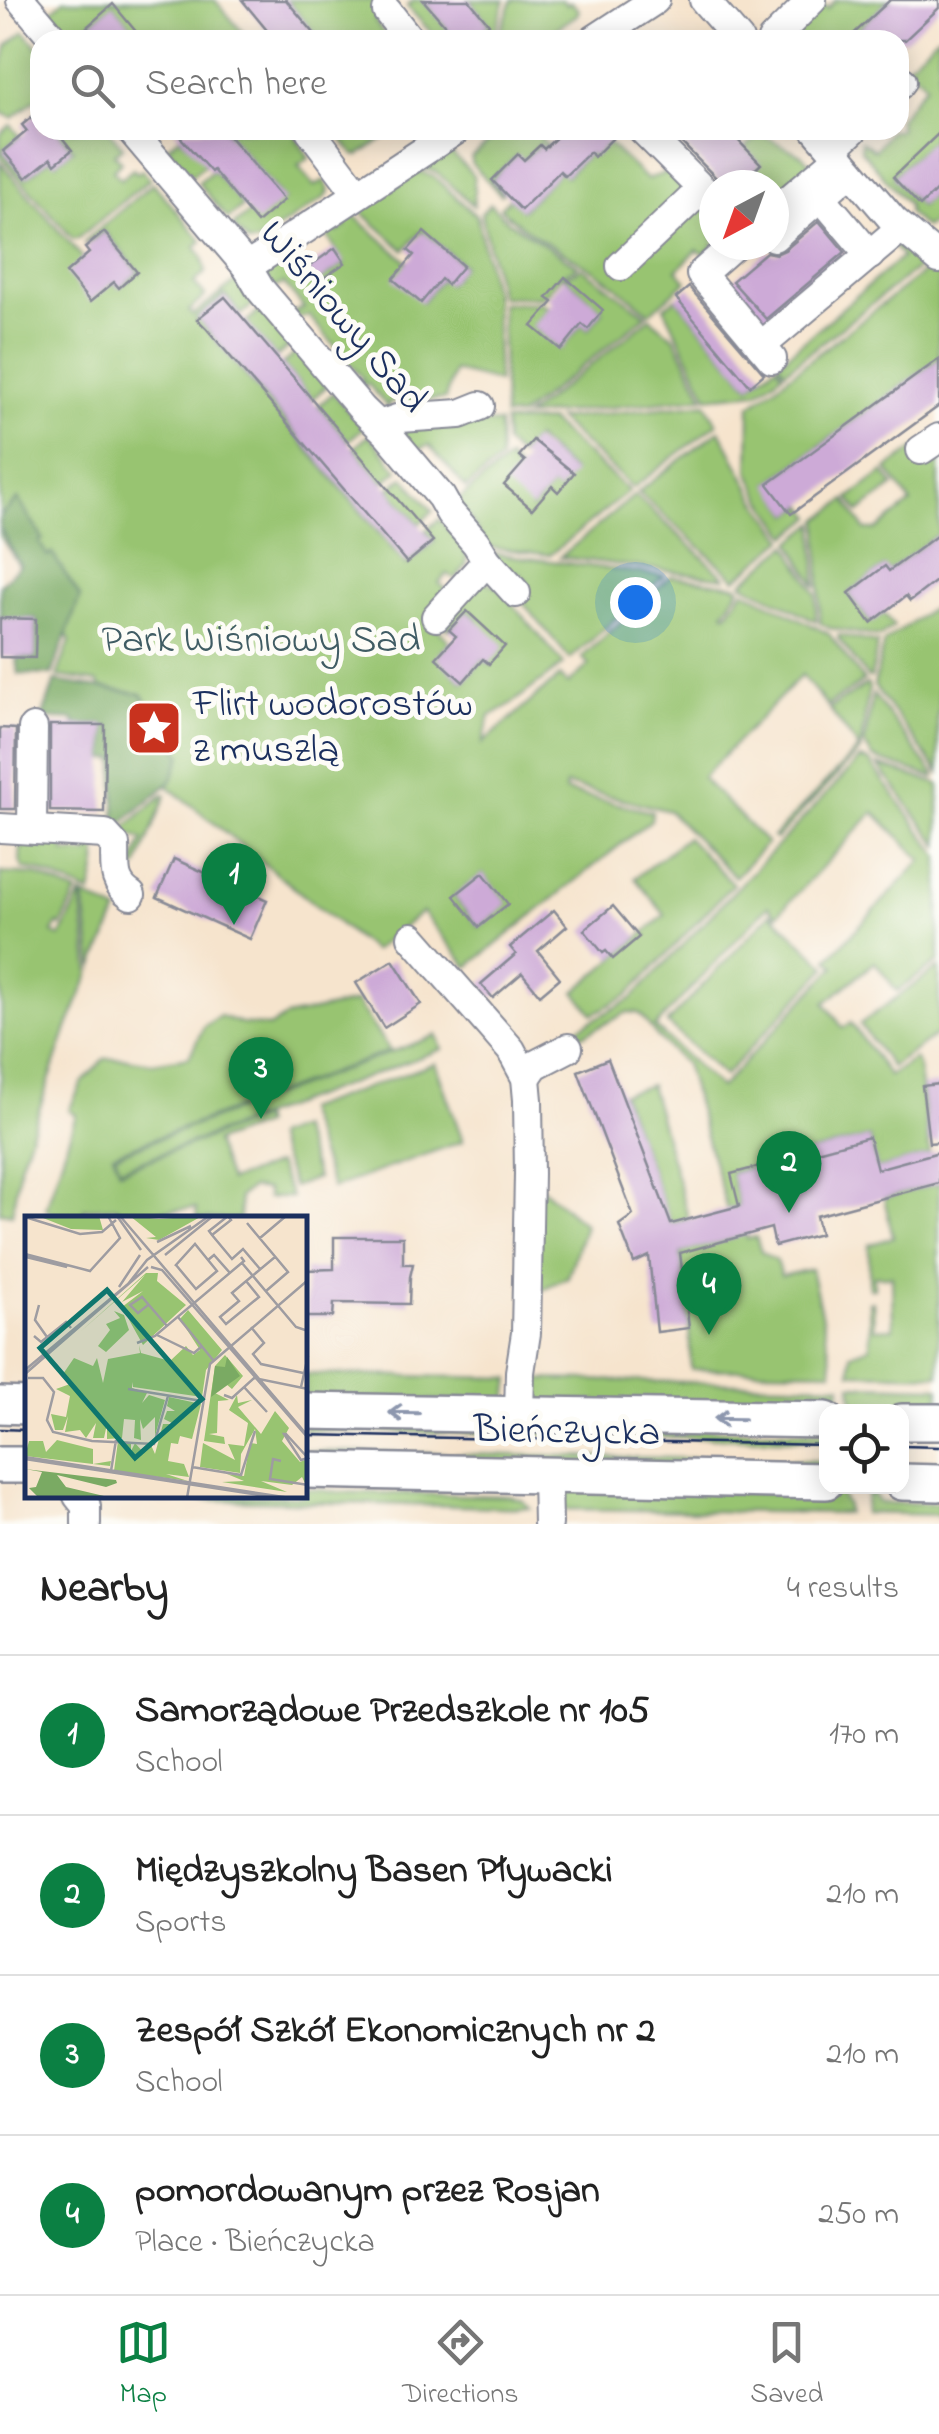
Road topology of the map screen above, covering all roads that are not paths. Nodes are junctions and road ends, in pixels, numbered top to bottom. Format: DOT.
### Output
graph roads {
  1 [pos="21,0"];
  2 [pos="655,0"];
  3 [pos="704,0"];
  4 [pos="812,0"];
  5 [pos="387,11"];
  6 [pos="46,30"];
  7 [pos="402,30"];
  8 [pos="609,30"];
  9 [pos="730,30"];
  10 [pos="782,30"];
  11 [pos="140,140"];
  12 [pos="318,140"];
  13 [pos="441,140"];
  14 [pos="653,140"];
  15 [pos="838,147"];
  16 [pos="699,186"];
  17 [pos="358,194"];
  18 [pos="789,197"];
  19 [pos="821,197"];
  20 [pos="699,202"];
  21 [pos="789,224"];
  22 [pos="901,228"];
  23 [pos="870,255"];
  24 [pos="939,259"];
  25 [pos="717,260"];
  26 [pos="247,266"];
  27 [pos="621,266"];
  28 [pos="480,406"];
  29 [pos="379,425"];
  30 [pos="487,561"];
  31 [pos="516,593"];
  32 [pos="436,618"];
  33 [pos="33,728"];
  34 [pos="0,828"];
  35 [pos="32,829"];
  36 [pos="131,895"];
  37 [pos="412,937"];
  38 [pos="568,1048"];
  39 [pos="526,1078"];
  40 [pos="0,1405"];
  41 [pos="25,1406"];
  42 [pos="308,1411"];
  43 [pos="519,1415"];
  44 [pos="819,1420"];
  45 [pos="909,1422"];
  46 [pos="939,1422"];
  47 [pos="308,1470"];
  48 [pos="547,1475"];
  49 [pos="819,1480"];
  50 [pos="909,1482"];
  51 [pos="939,1483"];
  52 [pos="548,1524"];
  1 -- 6 [label="street"];
  2 -- 8 [label="street"];
  3 -- 9 [label="street"];
  4 -- 10 [label="street"];
  5 -- 7 [label="street"];
  11 -- 26 [label="street, Wiśniowy Sad"];
  12 -- 17 [label="street"];
  13 -- 17 [label="street"];
  14 -- 16 [label="street"];
  15 -- 18 [label="street"];
  15 -- 19 [label="street"];
  15 -- 22 [label="street"];
  17 -- 26 [label="street"];
  19 -- 21 [label="street"];
  19 -- 23 [label="street"];
  20 -- 27 [label="street"];
  22 -- 23 [label="street"];
  22 -- 24 [label="street"];
  23 -- 25 [label="street"];
  26 -- 29 [label="street, Wiśniowy Sad"];
  28 -- 29 [label="street"];
  29 -- 30 [label="street, Wiśniowy Sad"];
  30 -- 31 [label="street, Wiśniowy Sad"];
  30 -- 32 [label="street"];
  33 -- 35 [label="street"];
  34 -- 35 [label="street"];
  35 -- 36 [label="street"];
  37 -- 39 [label="street"];
  38 -- 39 [label="street"];
  39 -- 43 [label="street"];
  40 -- 41 [label="main road"];
  43 -- 42 [label="main road, Bieńczycka, one-way"];
  44 -- 43 [label="main road, Bieńczycka, one-way"];
  45 -- 46 [label="main road"];
  47 -- 48 [label="main road, Bieńczycka"];
  48 -- 49 [label="main road, Bieńczycka"];
  48 -- 52 [label="street"];
  50 -- 51 [label="main road"];
}
